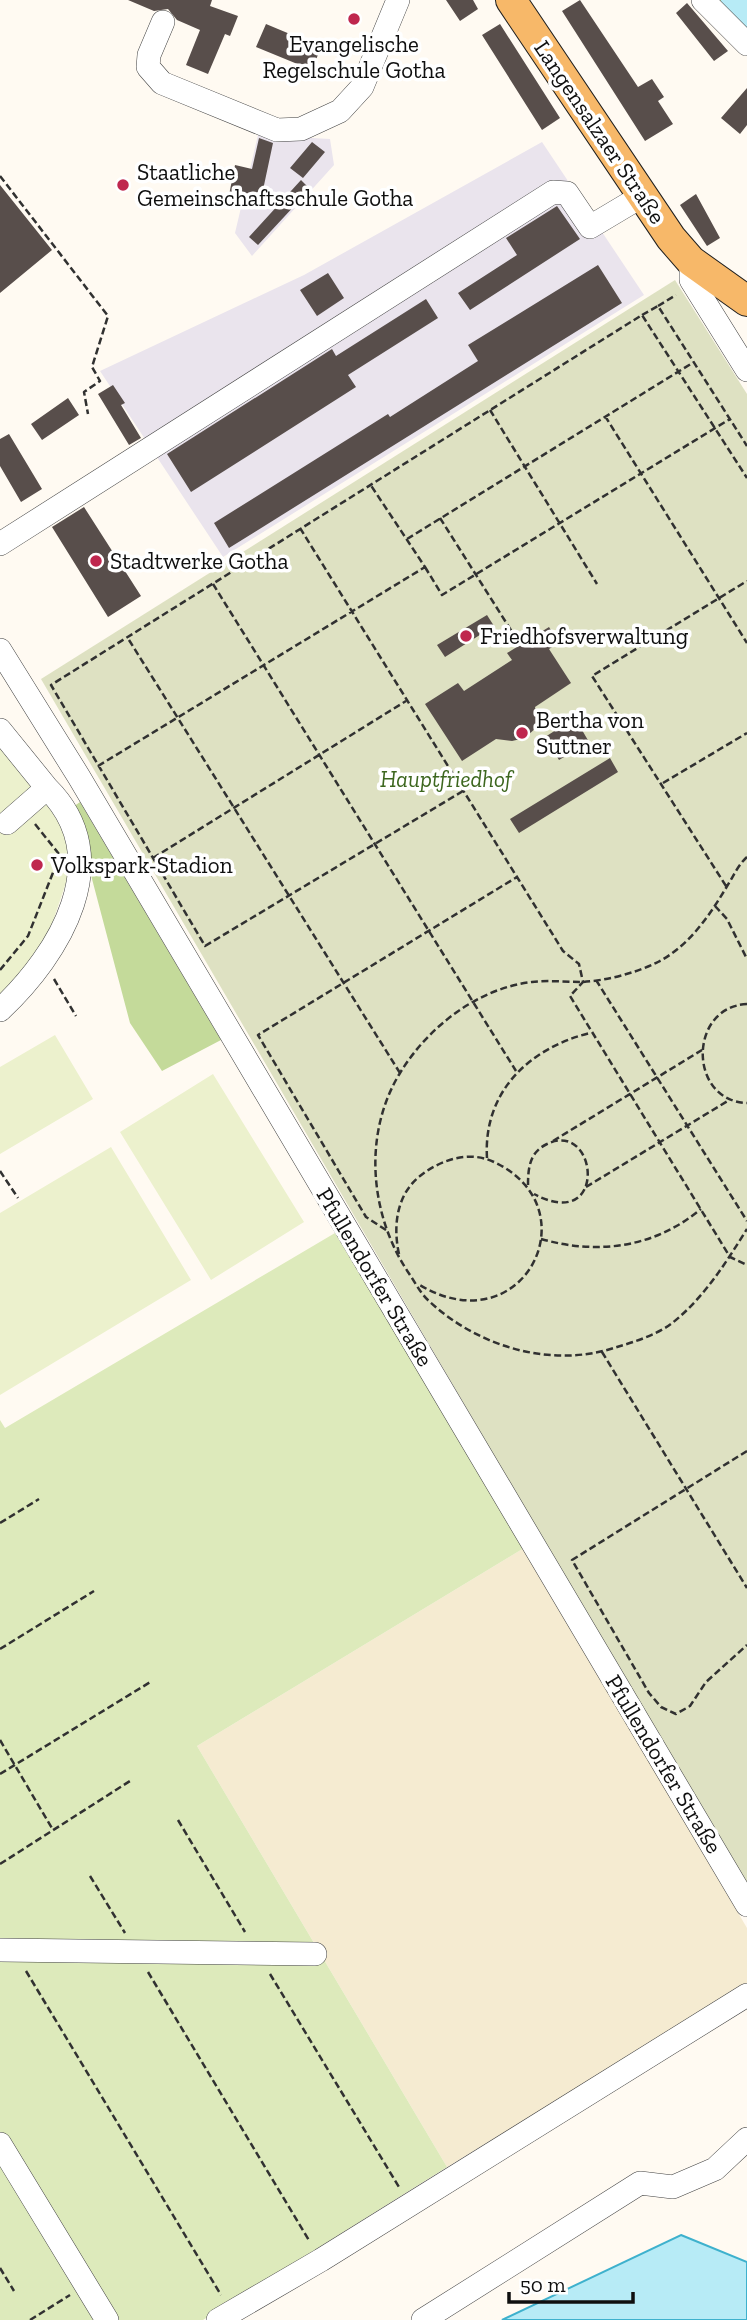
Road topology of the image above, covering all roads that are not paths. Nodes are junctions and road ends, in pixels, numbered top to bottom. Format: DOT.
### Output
graph roads {
  1 [pos="398,0"];
  2 [pos="511,0"];
  3 [pos="703,0"];
  4 [pos="163,22"];
  5 [pos="747,44"];
  6 [pos="642,196"];
  7 [pos="691,261"];
  8 [pos="747,301"];
  9 [pos="747,370"];
  10 [pos="0,544"];
  11 [pos="0,650"];
  12 [pos="0,730"];
  13 [pos="54,794"];
  14 [pos="7,822"];
  15 [pos="0,1010"];
  16 [pos="747,1905"];
  17 [pos="6,1950"];
  18 [pos="315,1954"];
  19 [pos="747,1994"];
  20 [pos="747,2139"];
  21 [pos="0,2144"];
  22 [pos="224,2316"];
  23 [pos="107,2320"];
  24 [pos="423,2320"];
  1 -- 4 [label="street"];
  2 -- 6 [label="main road, Langensalzaer Straße"];
  3 -- 5 [label="street"];
  6 -- 7 [label="main road, Langensalzaer Straße"];
  6 -- 10 [label="street"];
  7 -- 8 [label="main road, Langensalzaer Straße"];
  7 -- 9 [label="street, Langensalzaer Straße"];
  11 -- 16 [label="street, Pfullendorfer Straße"];
  12 -- 13 [label="street"];
  13 -- 14 [label="street"];
  13 -- 15 [label="street"];
  17 -- 18 [label="street"];
  19 -- 22 [label="street"];
  20 -- 24 [label="street"];
  21 -- 23 [label="street"];
}
